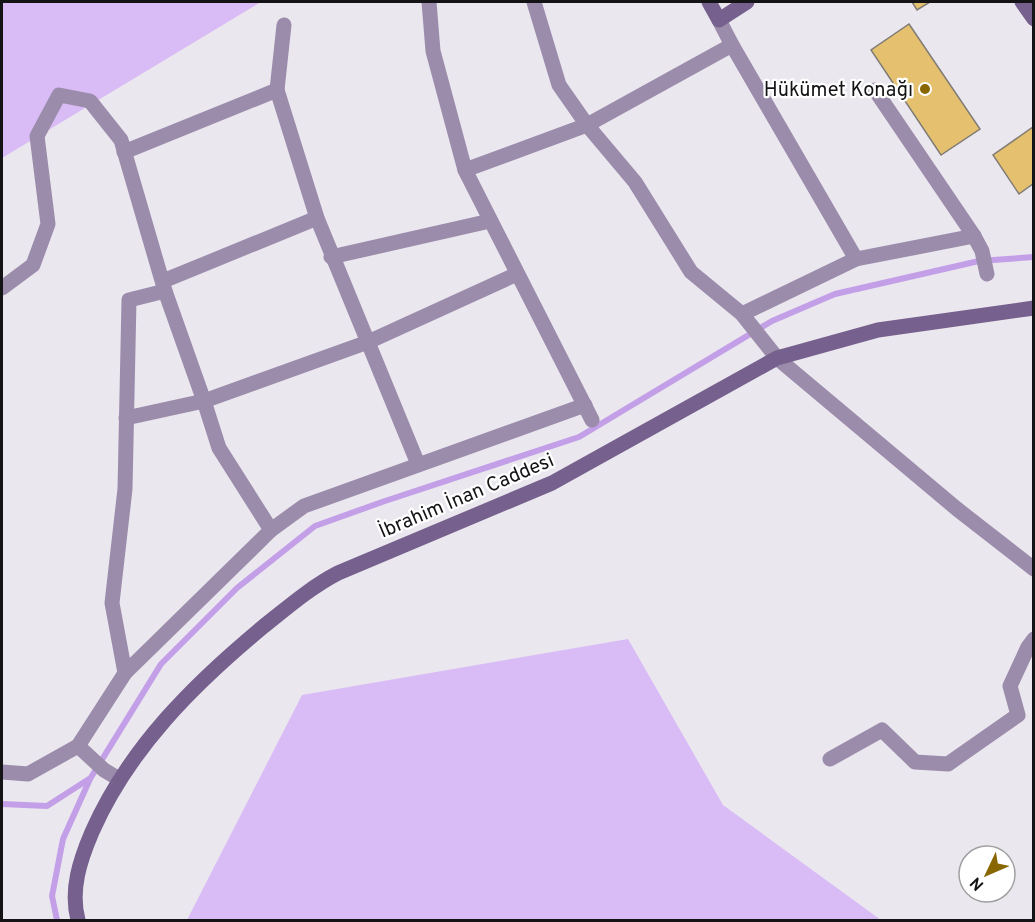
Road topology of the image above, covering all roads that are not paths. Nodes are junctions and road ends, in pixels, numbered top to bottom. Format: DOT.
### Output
graph roads {
  1 [pos="429,2"];
  2 [pos="534,2"];
  3 [pos="709,2"];
  4 [pos="747,2"];
  5 [pos="1022,2"];
  6 [pos="1034,19"];
  7 [pos="719,20"];
  8 [pos="284,25"];
  9 [pos="732,45"];
  10 [pos="278,90"];
  11 [pos="875,90"];
  12 [pos="587,125"];
  13 [pos="124,152"];
  14 [pos="465,170"];
  15 [pos="316,218"];
  16 [pos="490,221"];
  17 [pos="974,236"];
  18 [pos="331,257"];
  19 [pos="856,259"];
  20 [pos="517,274"];
  21 [pos="987,274"];
  22 [pos="164,286"];
  23 [pos="2,288"];
  24 [pos="1032,311"];
  25 [pos="745,319"];
  26 [pos="368,342"];
  27 [pos="777,358"];
  28 [pos="204,400"];
  29 [pos="585,405"];
  30 [pos="126,418"];
  31 [pos="592,420"];
  32 [pos="418,464"];
  33 [pos="271,530"];
  34 [pos="1034,569"];
  35 [pos="1034,639"];
  36 [pos="125,673"];
  37 [pos="83,750"];
  38 [pos="830,759"];
  39 [pos="2,772"];
  40 [pos="119,779"];
  41 [pos="78,921"];
  1 -- 14 [label="street"];
  2 -- 12 [label="street"];
  3 -- 7 [label="street"];
  4 -- 7 [label="street"];
  5 -- 6 [label="street"];
  7 -- 9 [label="street"];
  8 -- 10 [label="street"];
  9 -- 12 [label="street"];
  9 -- 19 [label="street"];
  10 -- 13 [label="street"];
  10 -- 15 [label="street"];
  11 -- 17 [label="street"];
  12 -- 14 [label="street"];
  12 -- 25 [label="street"];
  13 -- 22 [label="street"];
  13 -- 23 [label="street"];
  14 -- 16 [label="street"];
  15 -- 18 [label="street"];
  15 -- 22 [label="street"];
  16 -- 18 [label="street"];
  16 -- 20 [label="street"];
  17 -- 19 [label="street"];
  17 -- 21 [label="street"];
  18 -- 26 [label="street"];
  19 -- 25 [label="street"];
  20 -- 26 [label="street"];
  20 -- 29 [label="street"];
  22 -- 28 [label="street"];
  22 -- 30 [label="street"];
  24 -- 27 [label="street, İbrahim İnan Caddesi"];
  25 -- 27 [label="street"];
  26 -- 28 [label="street"];
  26 -- 32 [label="street"];
  27 -- 34 [label="street"];
  27 -- 40 [label="street, İbrahim İnan Caddesi"];
  28 -- 30 [label="street"];
  28 -- 33 [label="street"];
  29 -- 31 [label="street"];
  29 -- 32 [label="street"];
  30 -- 36 [label="street"];
  32 -- 33 [label="street"];
  33 -- 36 [label="street"];
  35 -- 38 [label="street"];
  36 -- 37 [label="street"];
  37 -- 39 [label="street"];
  37 -- 40 [label="street"];
  40 -- 41 [label="street, İbrahim İnan Caddesi"];
}
